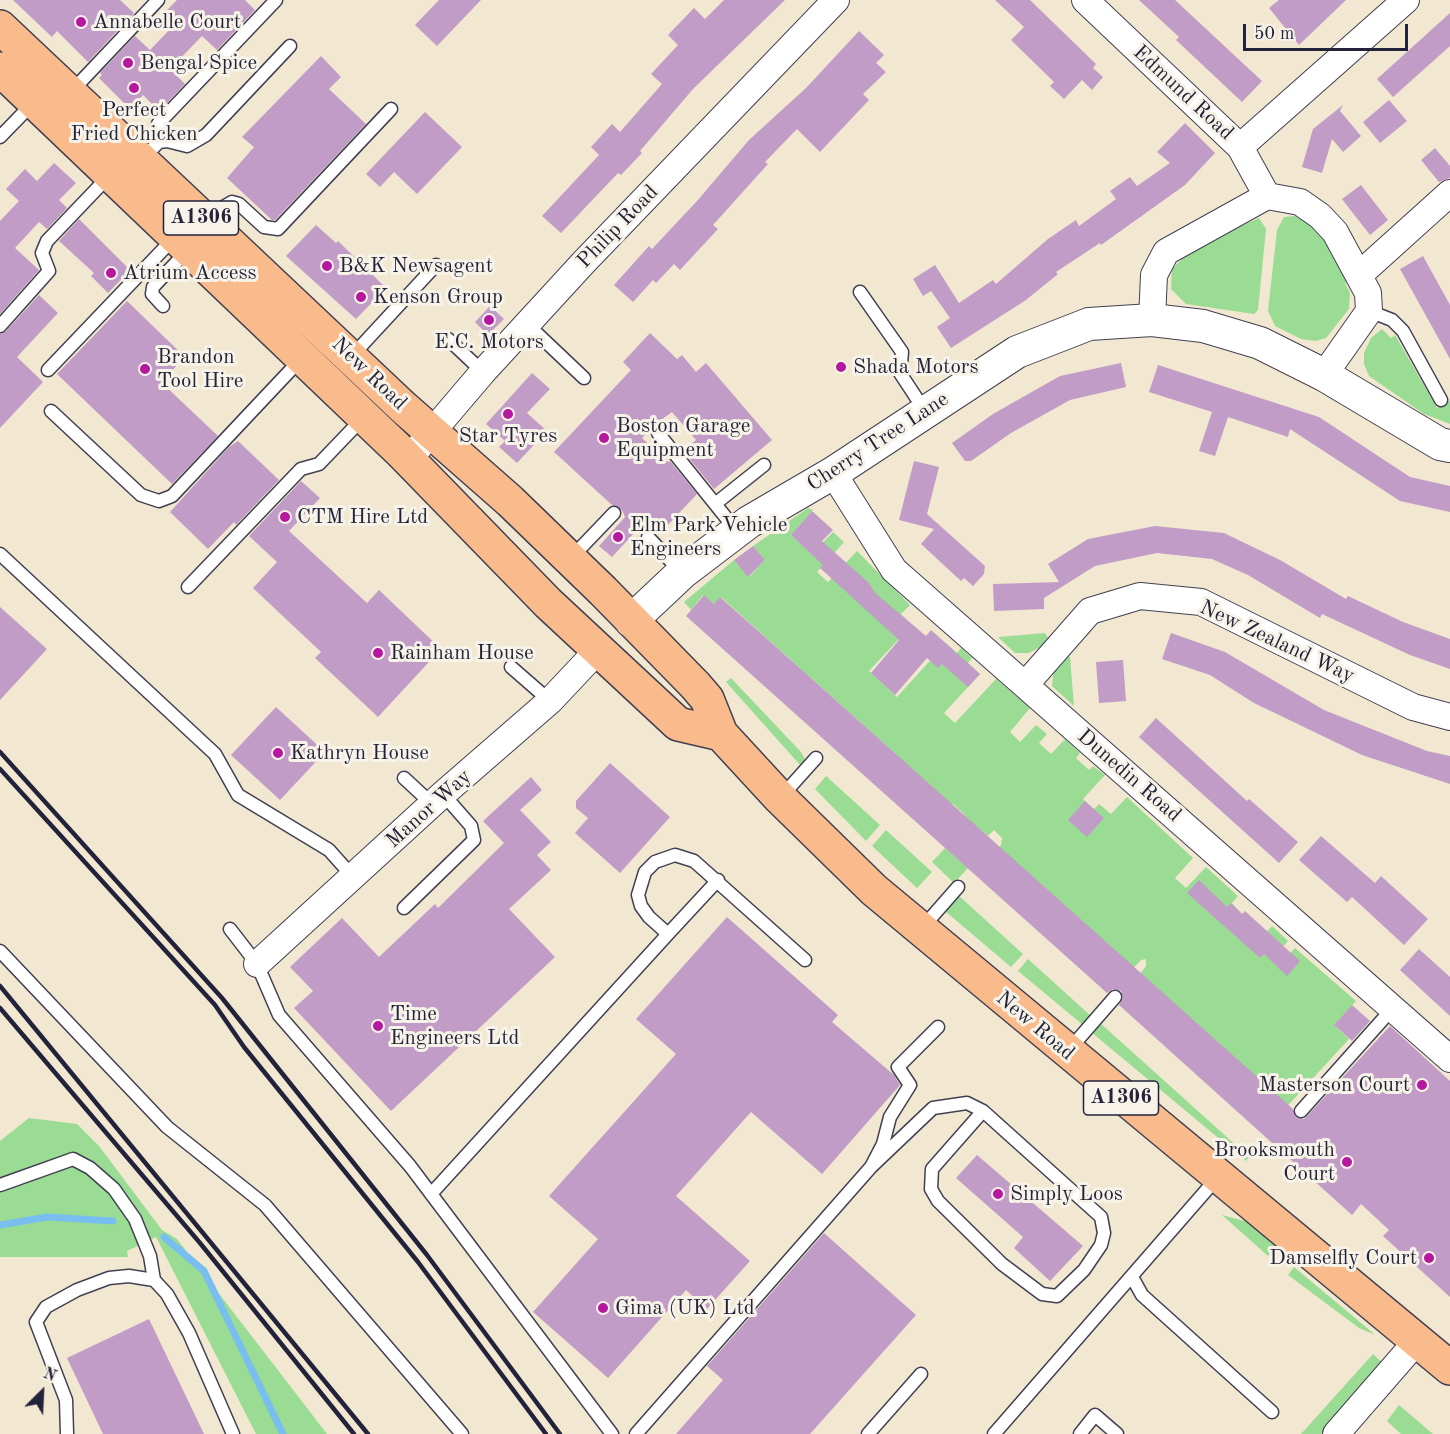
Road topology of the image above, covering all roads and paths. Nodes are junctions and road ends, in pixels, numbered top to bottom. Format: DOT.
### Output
graph roads {
  1 [pos="158,0"];
  2 [pos="276,0"];
  3 [pos="836,0"];
  4 [pos="1085,0"];
  5 [pos="1406,0"];
  6 [pos="0,27"];
  7 [pos="290,46"];
  8 [pos="0,69"];
  9 [pos="70,94"];
  10 [pos="35,101"];
  11 [pos="391,109"];
  12 [pos="0,137"];
  13 [pos="1240,147"];
  14 [pos="150,152"];
  15 [pos="111,175"];
  16 [pos="1450,193"];
  17 [pos="1267,196"];
  18 [pos="190,236"];
  19 [pos="436,265"];
  20 [pos="1359,275"];
  21 [pos="861,292"];
  22 [pos="163,306"];
  23 [pos="1369,311"];
  24 [pos="1152,320"];
  25 [pos="527,324"];
  26 [pos="0,326"];
  27 [pos="448,339"];
  28 [pos="351,357"];
  29 [pos="302,358"];
  30 [pos="48,370"];
  31 [pos="483,372"];
  32 [pos="1324,375"];
  33 [pos="584,378"];
  34 [pos="1441,400"];
  35 [pos="51,411"];
  36 [pos="925,412"];
  37 [pos="364,417"];
  38 [pos="658,433"];
  39 [pos="433,434"];
  40 [pos="1450,446"];
  41 [pos="408,460"];
  42 [pos="764,465"];
  43 [pos="832,473"];
  44 [pos="715,504"];
  45 [pos="614,513"];
  46 [pos="736,531"];
  47 [pos="648,537"];
  48 [pos="0,554"];
  49 [pos="569,559"];
  50 [pos="682,573"];
  51 [pos="188,587"];
  52 [pos="631,621"];
  53 [pos="598,650"];
  54 [pos="511,667"];
  55 [pos="1025,685"];
  56 [pos="550,701"];
  57 [pos="1450,717"];
  58 [pos="721,734"];
  59 [pos="816,758"];
  60 [pos="404,778"];
  61 [pos="780,798"];
  62 [pos="437,799"];
  63 [pos="354,878"];
  64 [pos="718,880"];
  65 [pos="958,886"];
  66 [pos="404,908"];
  67 [pos="230,929"];
  68 [pos="921,929"];
  69 [pos="668,934"];
  70 [pos="0,951"];
  71 [pos="806,960"];
  72 [pos="257,964"];
  73 [pos="1114,998"];
  74 [pos="1393,1008"];
  75 [pos="939,1027"];
  76 [pos="1066,1052"];
  77 [pos="1450,1059"];
  78 [pos="1301,1110"];
  79 [pos="983,1111"];
  80 [pos="871,1167"];
  81 [pos="1217,1177"];
  82 [pos="0,1185"];
  83 [pos="431,1194"];
  84 [pos="1132,1277"];
  85 [pos="153,1280"];
  86 [pos="1416,1342"];
  87 [pos="1450,1368"];
  88 [pos="921,1374"];
  89 [pos="1272,1412"];
  90 [pos="1347,1430"];
  91 [pos="67,1434"];
  92 [pos="233,1434"];
  93 [pos="462,1434"];
  94 [pos="612,1434"];
  95 [pos="636,1434"];
  96 [pos="868,1434"];
  97 [pos="994,1434"];
  98 [pos="1080,1434"];
  99 [pos="1117,1434"];
  1 -- 9 [label="lane"];
  2 -- 14 [label="lane"];
  3 -- 25 [label="street, Philip Road"];
  4 -- 13 [label="street, Edmund Road"];
  5 -- 13 [label="street"];
  6 -- 9 [label="main road, New Road / A1306"];
  7 -- 14 [label="lane"];
  8 -- 10 [label="main road, New Road / A1306"];
  9 -- 14 [label="main road, New Road / A1306"];
  10 -- 12 [label="lane"];
  10 -- 15 [label="main road, New Road / A1306"];
  11 -- 18 [label="lane"];
  13 -- 17 [label="street, Edmund Road"];
  14 -- 18 [label="main road, New Road / A1306"];
  15 -- 18 [label="main road, New Road / A1306"];
  15 -- 26 [label="lane"];
  16 -- 20 [label="street"];
  17 -- 20 [label="street"];
  17 -- 24 [label="street"];
  18 -- 22 [label="lane"];
  18 -- 28 [label="main road, New Road / A1306"];
  18 -- 29 [label="main road, New Road / A1306"];
  18 -- 30 [label="lane"];
  19 -- 28 [label="lane"];
  20 -- 23 [label="street"];
  21 -- 36 [label="lane"];
  23 -- 32 [label="street"];
  23 -- 34 [label="lane"];
  24 -- 32 [label="street, Cherry Tree Lane"];
  24 -- 36 [label="street, Cherry Tree Lane"];
  25 -- 31 [label="street, Philip Road"];
  25 -- 33 [label="lane"];
  27 -- 31 [label="lane"];
  28 -- 39 [label="main road, New Road / A1306"];
  29 -- 35 [label="lane"];
  29 -- 37 [label="main road, New Road / A1306"];
  31 -- 39 [label="street, Philip Road"];
  32 -- 40 [label="street, Cherry Tree Lane"];
  36 -- 43 [label="street, Cherry Tree Lane"];
  37 -- 41 [label="main road, New Road / A1306"];
  37 -- 51 [label="lane"];
  38 -- 44 [label="lane"];
  39 -- 41 [label="street, Philip Road"];
  39 -- 49 [label="main road, New Road / A1306"];
  41 -- 53 [label="main road, New Road / A1306"];
  42 -- 44 [label="lane"];
  43 -- 46 [label="street, Cherry Tree Lane"];
  43 -- 55 [label="street, Dunedin Road"];
  44 -- 46 [label="lane"];
  45 -- 49 [label="lane"];
  46 -- 50 [label="street, Cherry Tree Lane"];
  47 -- 50 [label="lane"];
  48 -- 63 [label="lane"];
  49 -- 52 [label="main road, New Road / A1306"];
  50 -- 52 [label="street, Cherry Tree Lane"];
  52 -- 53 [label="main road"];
  52 -- 58 [label="main road, New Road / A1306"];
  53 -- 56 [label="street, Manor Way"];
  53 -- 58 [label="main road, New Road / A1306"];
  54 -- 56 [label="lane"];
  55 -- 57 [label="street, New Zealand Way"];
  55 -- 74 [label="street, Dunedin Road"];
  56 -- 62 [label="street, Manor Way"];
  58 -- 61 [label="main road, New Road / A1306"];
  59 -- 61 [label="lane"];
  60 -- 62 [label="lane"];
  61 -- 68 [label="main road, New Road / A1306"];
  62 -- 63 [label="street, Manor Way"];
  62 -- 66 [label="lane"];
  63 -- 72 [label="street, Manor Way"];
  64 -- 69 [label="lane"];
  64 -- 69 [label="lane"];
  64 -- 71 [label="lane"];
  65 -- 68 [label="lane"];
  67 -- 72 [label="lane"];
  68 -- 76 [label="main road, New Road / A1306"];
  69 -- 83 [label="lane"];
  70 -- 93 [label="lane"];
  72 -- 83 [label="lane"];
  73 -- 76 [label="lane"];
  74 -- 77 [label="street, Dunedin Road"];
  74 -- 78 [label="lane"];
  75 -- 80 [label="lane"];
  76 -- 81 [label="main road, New Road / A1306"];
  79 -- 79 [label="lane"];
  79 -- 80 [label="lane"];
  80 -- 95 [label="lane"];
  81 -- 84 [label="lane"];
  81 -- 86 [label="main road, New Road / A1306"];
  82 -- 85 [label="lane"];
  83 -- 94 [label="lane"];
  84 -- 89 [label="lane"];
  84 -- 97 [label="lane"];
  85 -- 91 [label="lane"];
  85 -- 92 [label="lane"];
  86 -- 87 [label="main road, New Road / A1306"];
  86 -- 90 [label="street"];
  88 -- 96 [label="lane"];
  98 -- 99 [label="lane"];
}
